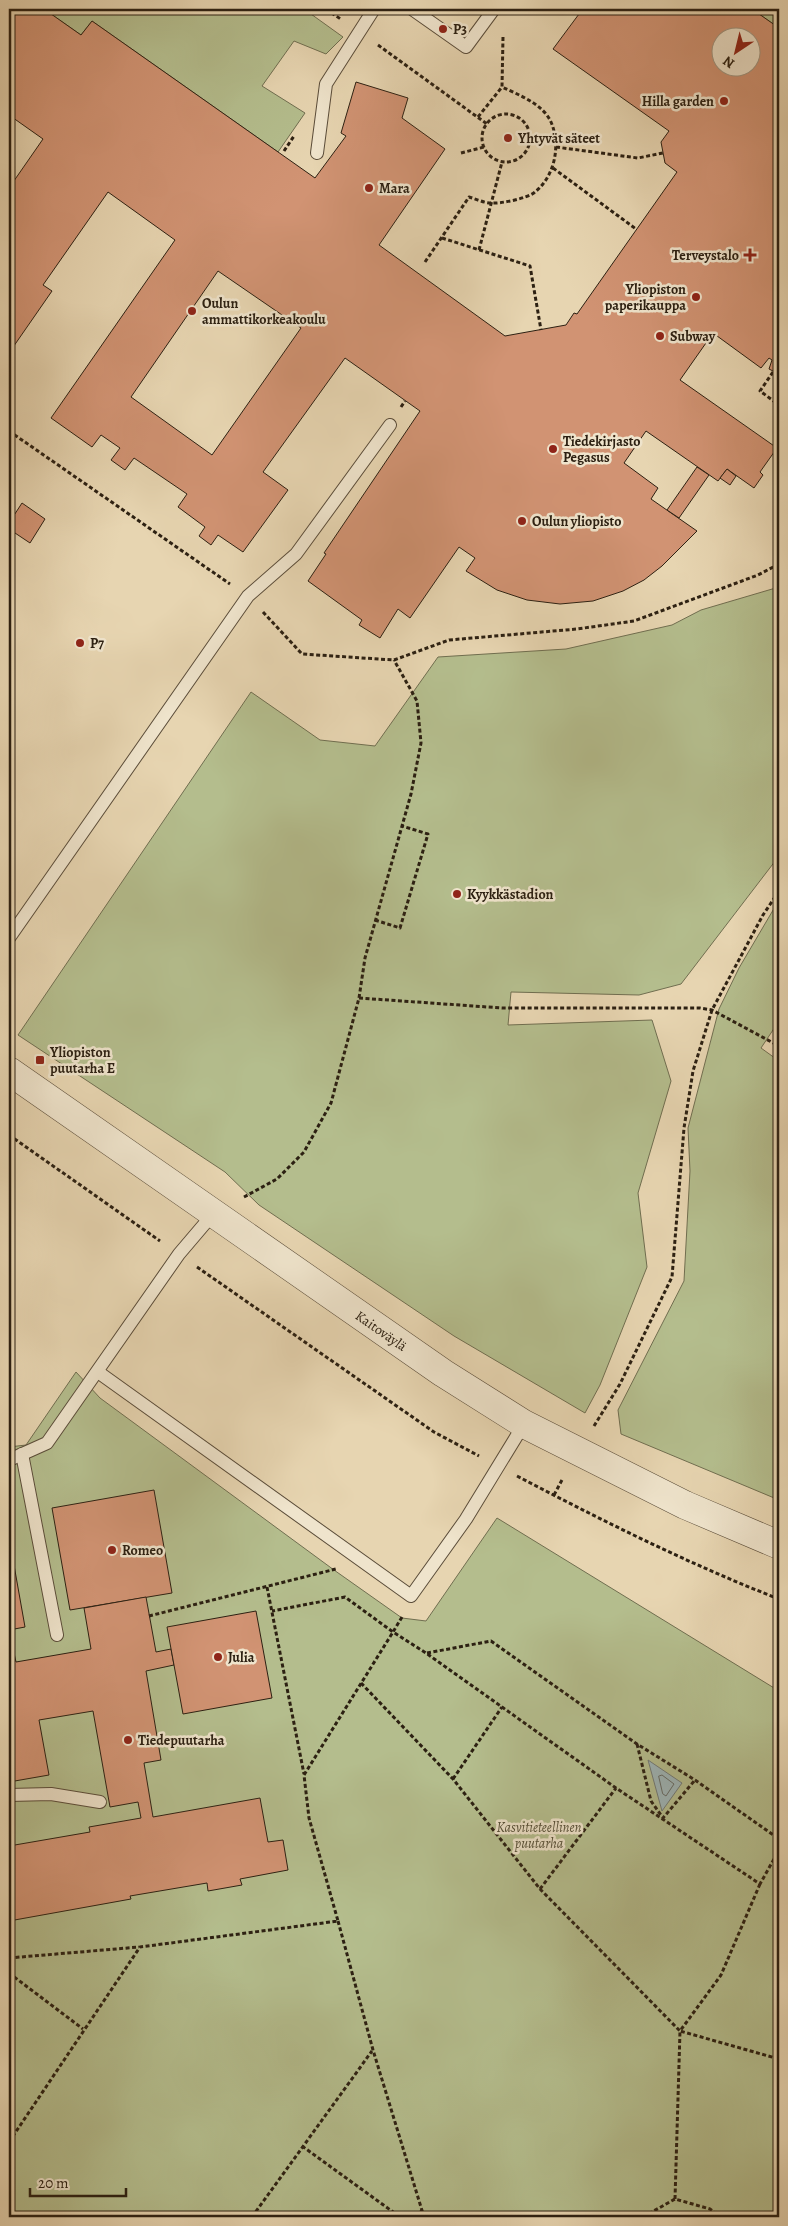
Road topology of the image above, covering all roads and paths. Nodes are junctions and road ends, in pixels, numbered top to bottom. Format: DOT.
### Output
graph roads {
  1 [pos="326,9"];
  2 [pos="374,9"];
  3 [pos="412,9"];
  4 [pos="494,9"];
  5 [pos="358,31"];
  6 [pos="503,35"];
  7 [pos="502,87"];
  8 [pos="478,117"];
  9 [pos="486,124"];
  10 [pos="484,147"];
  11 [pos="556,147"];
  12 [pos="317,153"];
  13 [pos="461,153"];
  14 [pos="663,153"];
  15 [pos="502,162"];
  16 [pos="553,168"];
  17 [pos="490,203"];
  18 [pos="636,229"];
  19 [pos="442,238"];
  20 [pos="479,250"];
  21 [pos="425,262"];
  22 [pos="541,330"];
  23 [pos="773,372"];
  24 [pos="779,405"];
  25 [pos="390,425"];
  26 [pos="9,431"];
  27 [pos="779,564"];
  28 [pos="248,596"];
  29 [pos="394,660"];
  30 [pos="402,826"];
  31 [pos="779,891"];
  32 [pos="375,920"];
  33 [pos="9,938"];
  34 [pos="359,998"];
  35 [pos="712,1010"];
  36 [pos="779,1046"];
  37 [pos="9,1071"];
  38 [pos="9,1135"];
  39 [pos="213,1214"];
  40 [pos="179,1254"];
  41 [pos="98,1372"];
  42 [pos="620,1384"];
  43 [pos="524,1424"];
  44 [pos="22,1454"];
  45 [pos="9,1460"];
  46 [pos="499,1467"];
  47 [pos="779,1545"];
  48 [pos="362,1561"];
  49 [pos="267,1587"];
  50 [pos="779,1599"];
  51 [pos="272,1611"];
  52 [pos="407,1612"];
  53 [pos="150,1616"];
  54 [pos="393,1632"];
  55 [pos="57,1635"];
  56 [pos="426,1653"];
  57 [pos="361,1683"];
  58 [pos="502,1706"];
  59 [pos="637,1744"];
  60 [pos="304,1775"];
  61 [pos="453,1779"];
  62 [pos="695,1780"];
  63 [pos="616,1788"];
  64 [pos="9,1795"];
  65 [pos="100,1802"];
  66 [pos="663,1818"];
  67 [pos="779,1839"];
  68 [pos="779,1850"];
  69 [pos="760,1884"];
  70 [pos="540,1889"];
  71 [pos="338,1921"];
  72 [pos="140,1947"];
  73 [pos="9,1958"];
  74 [pos="9,1973"];
  75 [pos="84,2029"];
  76 [pos="680,2031"];
  77 [pos="373,2050"];
  78 [pos="779,2059"];
  79 [pos="9,2142"];
  80 [pos="302,2146"];
  81 [pos="675,2199"];
  82 [pos="422,2210"];
  83 [pos="252,2217"];
  84 [pos="400,2217"];
  85 [pos="417,2217"];
  86 [pos="424,2217"];
  87 [pos="643,2217"];
  88 [pos="721,2217"];
  1 -- 5 [label="path"];
  2 -- 5 [label="lane"];
  3 -- 4 [label="lane"];
  5 -- 8 [label="path"];
  5 -- 12 [label="lane"];
  6 -- 7 [label="path"];
  7 -- 8 [label="path"];
  7 -- 11 [label="path"];
  8 -- 9 [label="path"];
  9 -- 10 [label="path"];
  9 -- 15 [label="path"];
  10 -- 13 [label="path"];
  10 -- 15 [label="path"];
  11 -- 14 [label="path"];
  11 -- 16 [label="path"];
  15 -- 17 [label="path"];
  16 -- 17 [label="path"];
  16 -- 18 [label="path"];
  17 -- 19 [label="path"];
  17 -- 20 [label="path"];
  19 -- 20 [label="path"];
  19 -- 21 [label="path"];
  20 -- 22 [label="path"];
  23 -- 24 [label="path"];
  25 -- 28 [label="lane"];
  26 -- 28 [label="path"];
  27 -- 29 [label="path"];
  28 -- 29 [label="path"];
  28 -- 33 [label="lane"];
  29 -- 30 [label="path"];
  30 -- 32 [label="path"];
  30 -- 32 [label="path"];
  31 -- 35 [label="path"];
  32 -- 34 [label="path"];
  34 -- 35 [label="path"];
  34 -- 39 [label="path"];
  35 -- 36 [label="path"];
  35 -- 42 [label="path"];
  37 -- 39 [label="street, Kaitoväylä"];
  38 -- 40 [label="path"];
  39 -- 40 [label="lane"];
  39 -- 43 [label="street, Kaitoväylä"];
  40 -- 41 [label="lane"];
  40 -- 46 [label="path"];
  41 -- 44 [label="lane"];
  41 -- 48 [label="lane"];
  43 -- 46 [label="lane"];
  43 -- 47 [label="street, Kaitoväylä"];
  44 -- 45 [label="lane"];
  44 -- 55 [label="lane"];
  46 -- 48 [label="lane"];
  46 -- 50 [label="path"];
  48 -- 49 [label="path"];
  49 -- 51 [label="path"];
  49 -- 53 [label="path"];
  51 -- 54 [label="path"];
  51 -- 60 [label="path"];
  52 -- 54 [label="path"];
  54 -- 56 [label="path"];
  54 -- 57 [label="path"];
  56 -- 58 [label="path"];
  56 -- 59 [label="path"];
  57 -- 60 [label="path"];
  57 -- 61 [label="path"];
  58 -- 61 [label="path"];
  58 -- 63 [label="path"];
  59 -- 62 [label="path"];
  59 -- 66 [label="path"];
  60 -- 71 [label="path"];
  61 -- 70 [label="path"];
  62 -- 66 [label="path"];
  62 -- 67 [label="path"];
  63 -- 66 [label="path"];
  63 -- 70 [label="path"];
  64 -- 65 [label="lane"];
  66 -- 69 [label="path"];
  68 -- 69 [label="path"];
  69 -- 76 [label="path"];
  70 -- 76 [label="path"];
  71 -- 72 [label="path"];
  71 -- 77 [label="path"];
  72 -- 73 [label="path"];
  72 -- 75 [label="path"];
  74 -- 75 [label="path"];
  75 -- 79 [label="path"];
  76 -- 78 [label="path"];
  76 -- 81 [label="path"];
  77 -- 80 [label="path"];
  77 -- 82 [label="path"];
  80 -- 83 [label="path"];
  80 -- 84 [label="path"];
  81 -- 87 [label="path"];
  81 -- 88 [label="path"];
  82 -- 85 [label="path"];
  82 -- 86 [label="path"];
}
